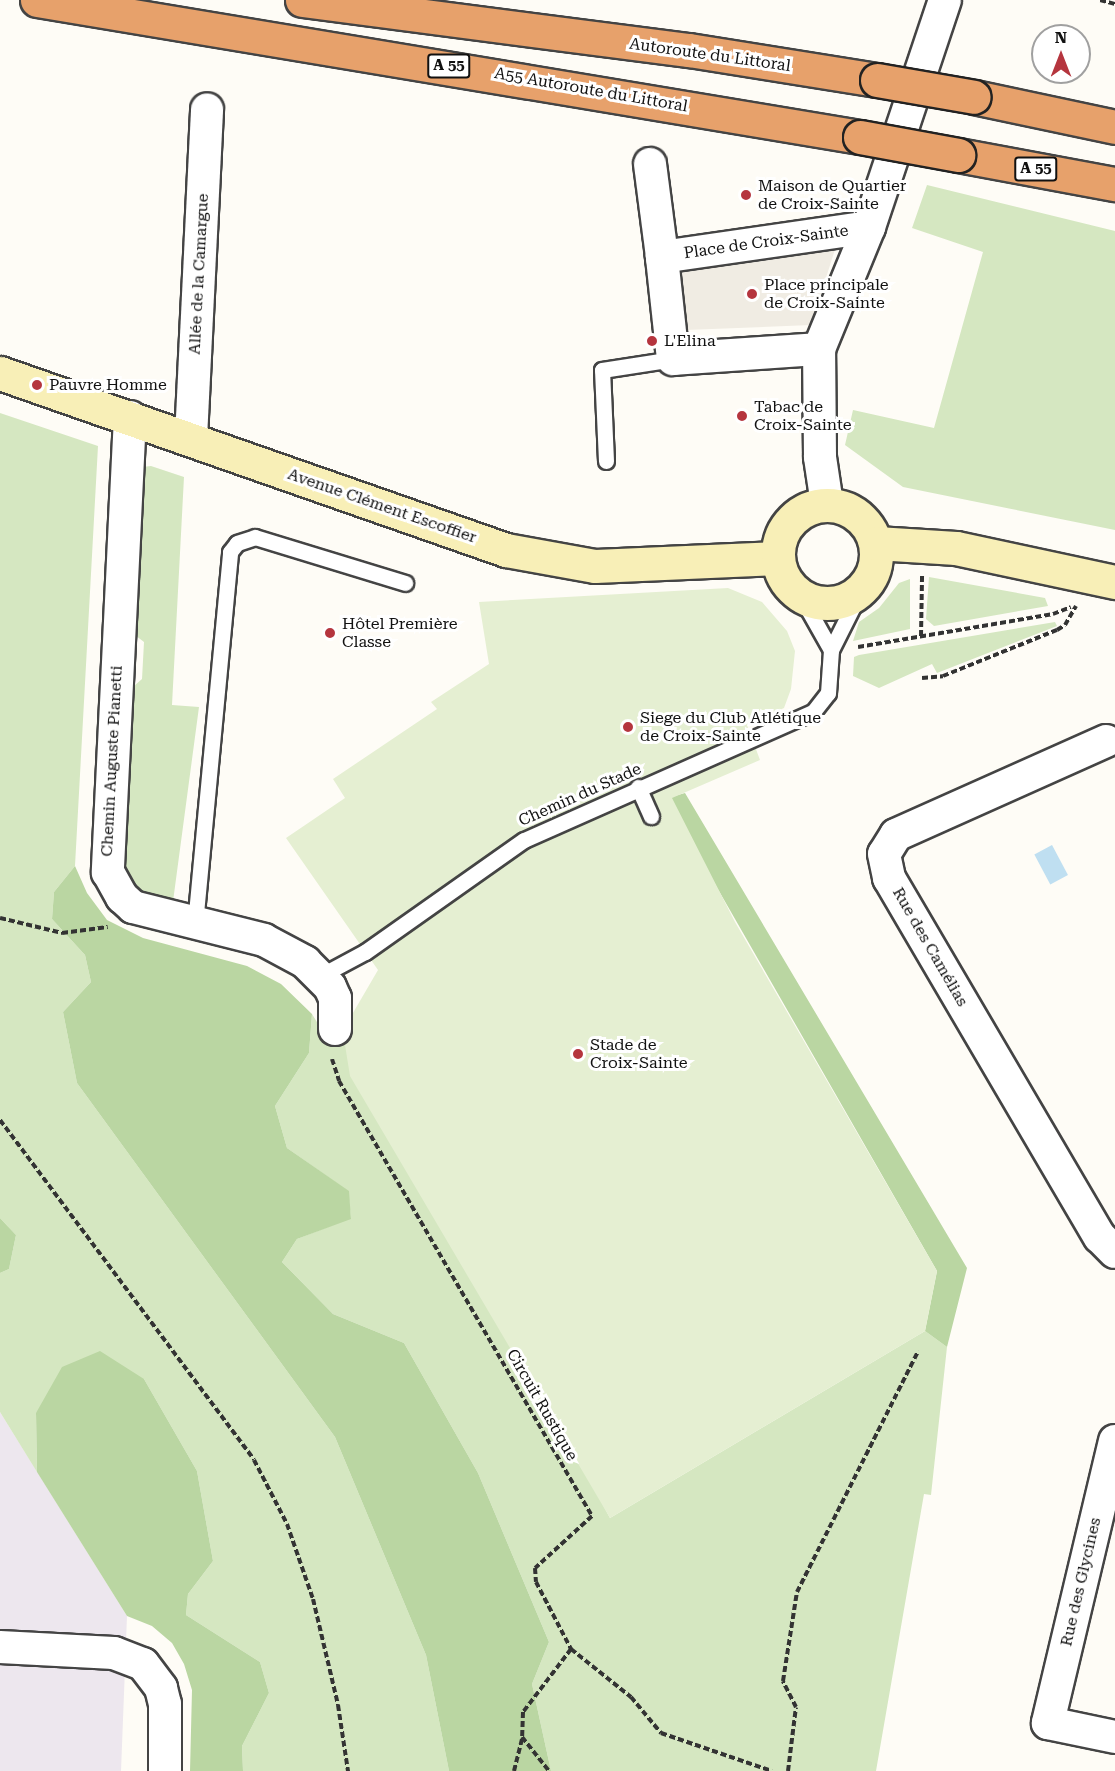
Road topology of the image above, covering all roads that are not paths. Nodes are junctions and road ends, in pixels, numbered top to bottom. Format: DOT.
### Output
graph roads {
  1 [pos="37,0"];
  2 [pos="302,0"];
  3 [pos="945,0"];
  4 [pos="207,109"];
  5 [pos="1115,127"];
  6 [pos="650,164"];
  7 [pos="1115,184"];
  8 [pos="869,227"];
  9 [pos="662,257"];
  10 [pos="819,349"];
  11 [pos="673,359"];
  12 [pos="0,373"];
  13 [pos="130,417"];
  14 [pos="191,438"];
  15 [pos="606,461"];
  16 [pos="827,504"];
  17 [pos="876,543"];
  18 [pos="778,558"];
  19 [pos="1115,582"];
  20 [pos="405,583"];
  21 [pos="861,590"];
  22 [pos="800,595"];
  23 [pos="831,650"];
  24 [pos="1112,746"];
  25 [pos="638,787"];
  26 [pos="651,816"];
  27 [pos="195,924"];
  28 [pos="320,976"];
  29 [pos="335,1029"];
  30 [pos="1115,1252"];
  31 [pos="1115,1441"];
  32 [pos="0,1647"];
  33 [pos="1115,1737"];
  34 [pos="165,1771"];
  1 -- 7 [label="highway, A55 Autoroute du Littoral / A 55, bridge"];
  2 -- 5 [label="highway, Autoroute du Littoral, bridge"];
  3 -- 8 [label="street"];
  4 -- 14 [label="street, Allée de la Camargue"];
  6 -- 9 [label="street, Place de Croix-Sainte"];
  8 -- 9 [label="street, Place de Croix-Sainte"];
  8 -- 10 [label="street"];
  9 -- 11 [label="street, Place de Croix-Sainte"];
  10 -- 11 [label="street"];
  10 -- 16 [label="street"];
  11 -- 15 [label="lane"];
  12 -- 13 [label="main road, Avenue Clément Escoffier"];
  13 -- 14 [label="main road, Avenue Clément Escoffier"];
  13 -- 27 [label="street, Chemin Auguste Pianetti"];
  14 -- 18 [label="main road, Avenue Clément Escoffier"];
  16 -- 17 [label="main road"];
  16 -- 18 [label="main road"];
  17 -- 19 [label="main road"];
  17 -- 21 [label="main road"];
  18 -- 22 [label="main road"];
  20 -- 27 [label="lane"];
  21 -- 22 [label="main road"];
  21 -- 23 [label="lane, Chemin du Stade"];
  22 -- 23 [label="lane"];
  23 -- 25 [label="lane, Chemin du Stade"];
  24 -- 30 [label="street, Rue des Camélias"];
  25 -- 26 [label="lane"];
  25 -- 28 [label="lane, Chemin du Stade"];
  27 -- 28 [label="street, Chemin Auguste Pianetti"];
  28 -- 29 [label="street, Chemin Auguste Pianetti"];
  31 -- 33 [label="street, Rue des Glycines"];
  32 -- 34 [label="street"];
}
